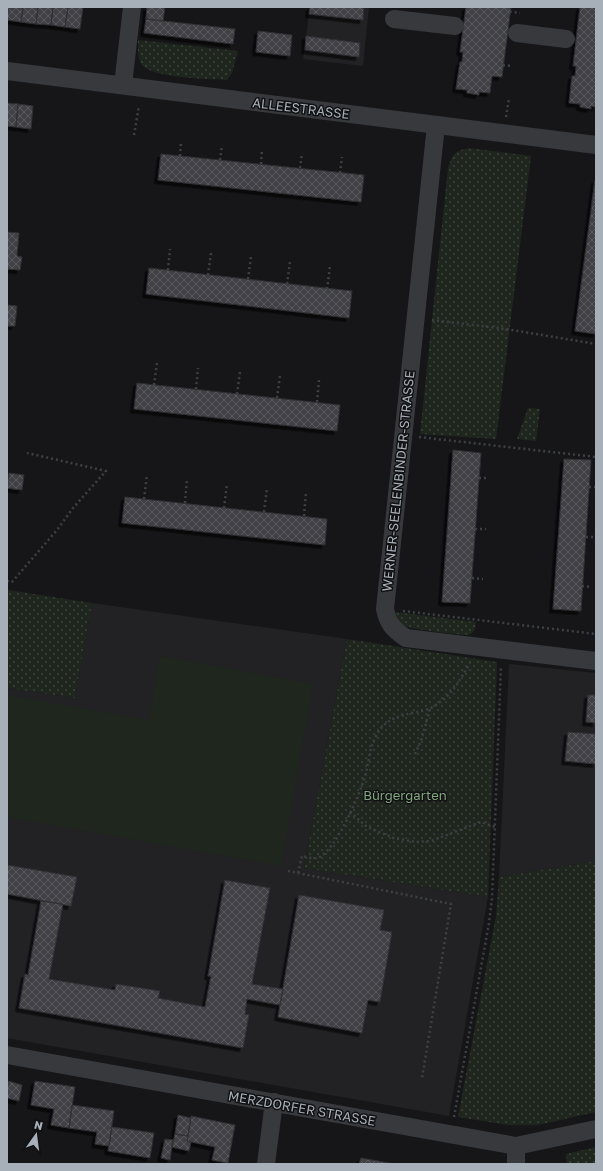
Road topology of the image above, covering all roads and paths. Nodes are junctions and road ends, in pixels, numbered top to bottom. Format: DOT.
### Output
graph roads {
  1 [pos="132,7"];
  2 [pos="520,12"];
  3 [pos="506,13"];
  4 [pos="394,19"];
  5 [pos="456,26"];
  6 [pos="517,33"];
  7 [pos="566,38"];
  8 [pos="513,66"];
  9 [pos="500,67"];
  10 [pos="7,71"];
  11 [pos="123,85"];
  12 [pos="142,88"];
  13 [pos="509,98"];
  14 [pos="507,108"];
  15 [pos="436,125"];
  16 [pos="134,136"];
  17 [pos="181,141"];
  18 [pos="222,145"];
  19 [pos="596,145"];
  20 [pos="262,149"];
  21 [pos="302,153"];
  22 [pos="180,156"];
  23 [pos="342,157"];
  24 [pos="220,160"];
  25 [pos="261,164"];
  26 [pos="300,168"];
  27 [pos="340,173"];
  28 [pos="170,249"];
  29 [pos="211,253"];
  30 [pos="251,257"];
  31 [pos="290,262"];
  32 [pos="330,266"];
  33 [pos="168,270"];
  34 [pos="208,275"];
  35 [pos="248,279"];
  36 [pos="287,284"];
  37 [pos="328,289"];
  38 [pos="416,317"];
  39 [pos="596,344"];
  40 [pos="157,363"];
  41 [pos="198,368"];
  42 [pos="240,372"];
  43 [pos="280,376"];
  44 [pos="319,380"];
  45 [pos="154,385"];
  46 [pos="196,389"];
  47 [pos="237,394"];
  48 [pos="277,398"];
  49 [pos="317,402"];
  50 [pos="403,436"];
  51 [pos="27,452"];
  52 [pos="596,456"];
  53 [pos="147,475"];
  54 [pos="479,478"];
  55 [pos="489,478"];
  56 [pos="187,479"];
  57 [pos="227,484"];
  58 [pos="589,487"];
  59 [pos="267,488"];
  60 [pos="596,488"];
  61 [pos="306,492"];
  62 [pos="144,499"];
  63 [pos="185,503"];
  64 [pos="224,508"];
  65 [pos="264,512"];
  66 [pos="304,516"];
  67 [pos="475,529"];
  68 [pos="486,529"];
  69 [pos="586,537"];
  70 [pos="594,537"];
  71 [pos="472,578"];
  72 [pos="483,579"];
  73 [pos="7,581"];
  74 [pos="582,586"];
  75 [pos="591,587"];
  76 [pos="385,609"];
  77 [pos="596,634"];
  78 [pos="479,647"];
  79 [pos="501,649"];
  80 [pos="596,661"];
  81 [pos="430,709"];
  82 [pos="415,754"];
  83 [pos="350,812"];
  84 [pos="495,827"];
  85 [pos="288,871"];
  86 [pos="298,873"];
  87 [pos="7,1055"];
  88 [pos="422,1078"];
  89 [pos="274,1102"];
  90 [pos="596,1129"];
  91 [pos="451,1134"];
  92 [pos="516,1146"];
  93 [pos="266,1164"];
  94 [pos="516,1164"];
  1 -- 11 [label="street"];
  2 -- 3 [label="path"];
  4 -- 5 [label="street"];
  6 -- 7 [label="street"];
  8 -- 9 [label="path"];
  10 -- 11 [label="street, ALLEESTRASSE"];
  11 -- 12 [label="street, ALLEESTRASSE"];
  12 -- 15 [label="street, ALLEESTRASSE"];
  12 -- 16 [label="path"];
  13 -- 14 [label="path"];
  15 -- 19 [label="street, ALLEESTRASSE"];
  15 -- 38 [label="street, WERNER-SEELENBINDER-STRASSE"];
  17 -- 22 [label="path"];
  18 -- 24 [label="path"];
  20 -- 25 [label="path"];
  21 -- 26 [label="path"];
  23 -- 27 [label="path"];
  28 -- 33 [label="path"];
  29 -- 34 [label="path"];
  30 -- 35 [label="path"];
  31 -- 36 [label="path"];
  32 -- 37 [label="path"];
  38 -- 39 [label="path"];
  38 -- 50 [label="street, WERNER-SEELENBINDER-STRASSE"];
  40 -- 45 [label="path"];
  41 -- 46 [label="path"];
  42 -- 47 [label="path"];
  43 -- 48 [label="path"];
  44 -- 49 [label="path"];
  50 -- 52 [label="path"];
  50 -- 76 [label="street, WERNER-SEELENBINDER-STRASSE"];
  51 -- 73 [label="path"];
  53 -- 62 [label="path"];
  54 -- 55 [label="path"];
  56 -- 63 [label="path"];
  57 -- 64 [label="path"];
  58 -- 60 [label="path"];
  59 -- 65 [label="path"];
  61 -- 66 [label="path"];
  67 -- 68 [label="path"];
  69 -- 70 [label="path"];
  71 -- 72 [label="path"];
  74 -- 75 [label="path"];
  76 -- 77 [label="path"];
  76 -- 78 [label="street, WERNER-SEELENBINDER-STRASSE"];
  78 -- 79 [label="street, WERNER-SEELENBINDER-STRASSE"];
  78 -- 81 [label="path"];
  79 -- 80 [label="street, WERNER-SEELENBINDER-STRASSE"];
  79 -- 84 [label="path"];
  81 -- 82 [label="path"];
  81 -- 83 [label="path"];
  83 -- 84 [label="path"];
  83 -- 86 [label="path"];
  84 -- 91 [label="path"];
  85 -- 86 [label="path"];
  86 -- 88 [label="path"];
  87 -- 89 [label="street, MERZDORFER STRASSE"];
  89 -- 91 [label="street, MERZDORFER STRASSE"];
  89 -- 93 [label="street"];
  90 -- 92 [label="street, MERZDORFER STRASSE"];
  91 -- 92 [label="street, MERZDORFER STRASSE"];
  92 -- 94 [label="street"];
}
